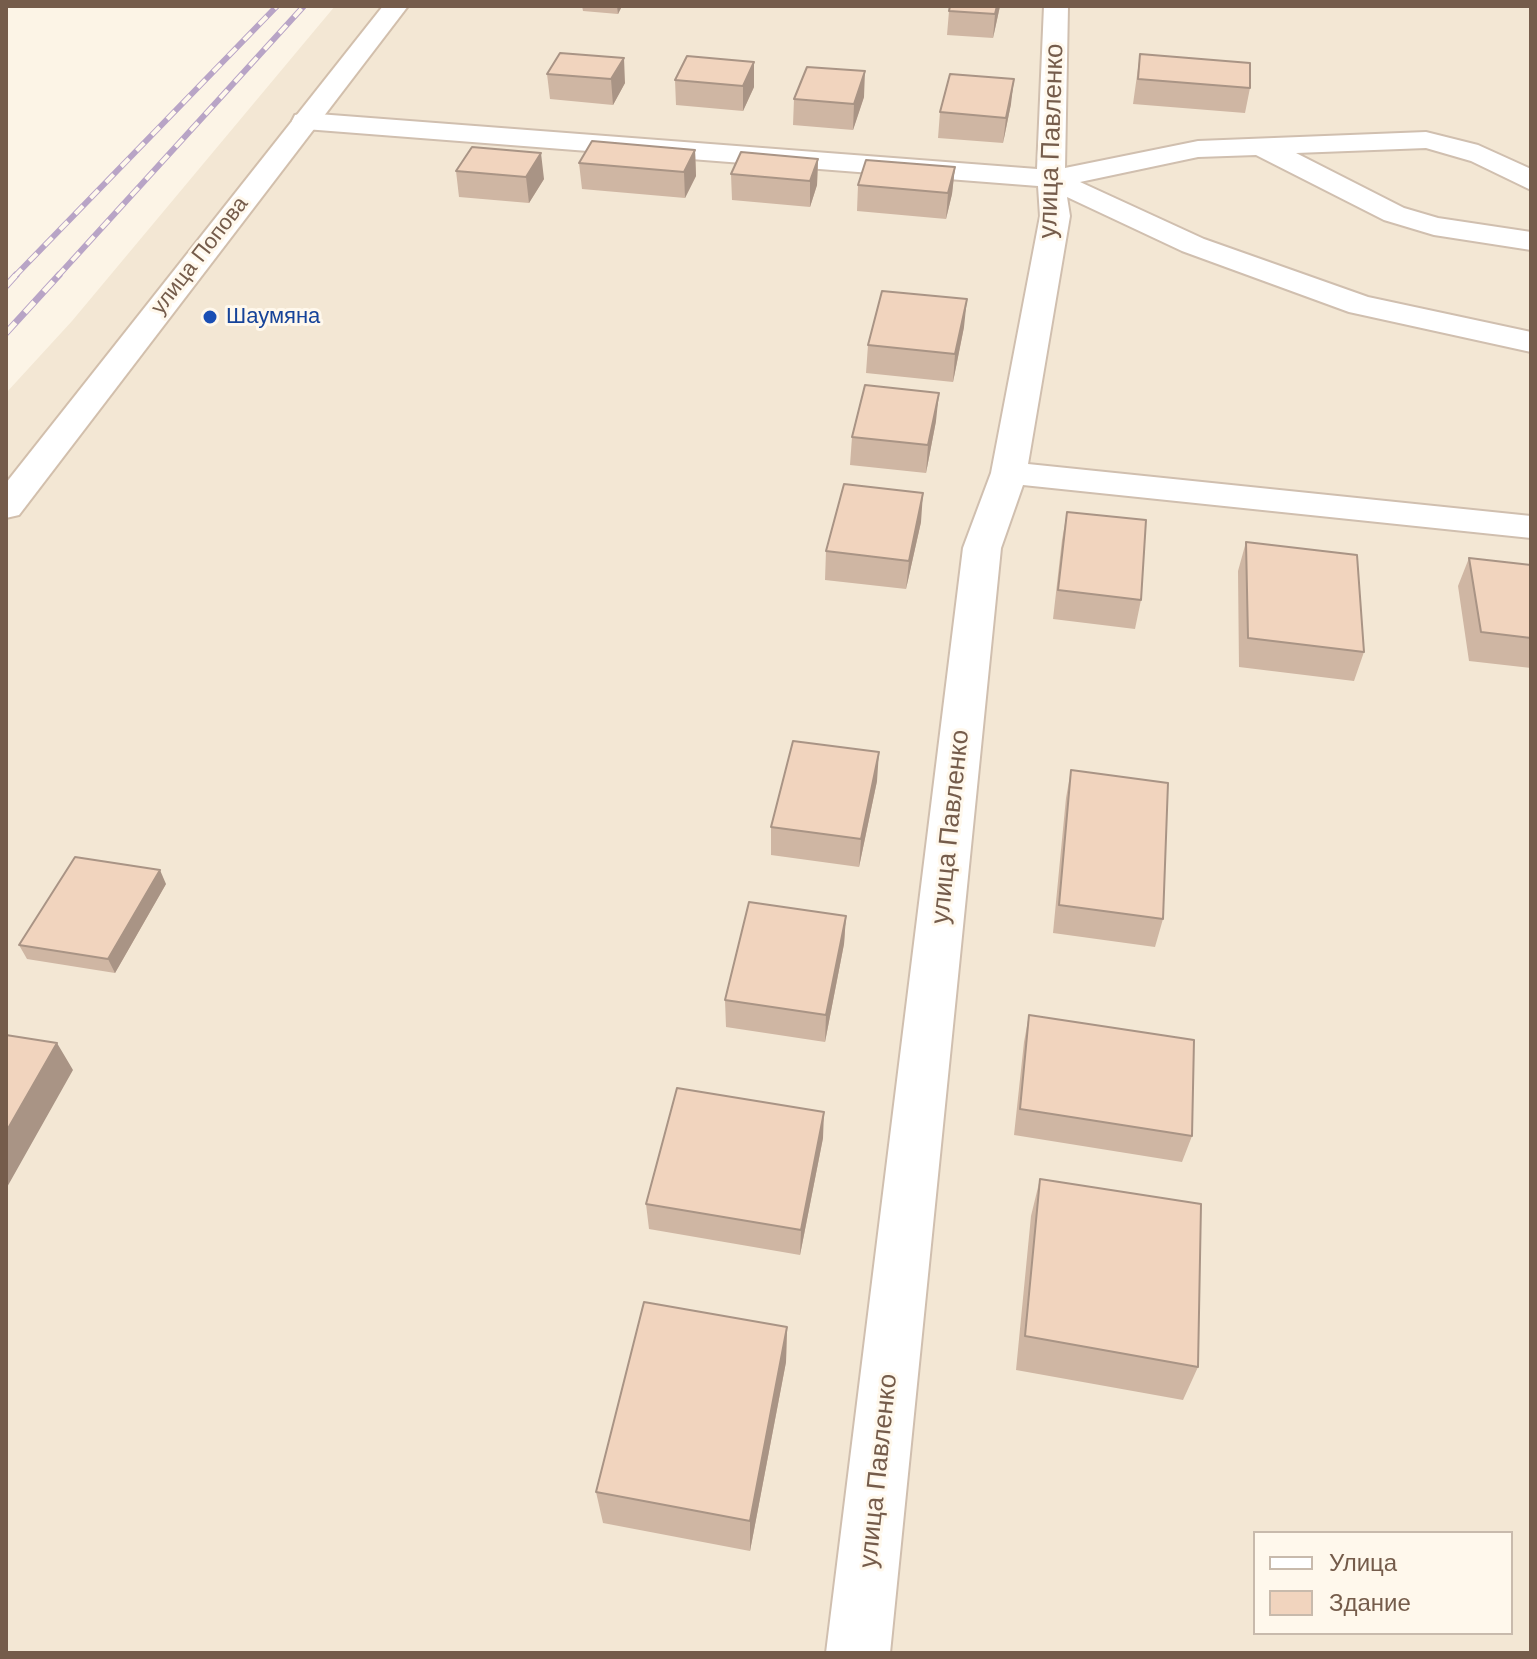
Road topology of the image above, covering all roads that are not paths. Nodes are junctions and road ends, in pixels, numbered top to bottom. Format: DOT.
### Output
graph roads {
  1 [pos="396,6"];
  2 [pos="1056,6"];
  3 [pos="305,121"];
  4 [pos="1259,145"];
  5 [pos="1051,179"];
  6 [pos="1531,181"];
  7 [pos="1531,241"];
  8 [pos="1531,342"];
  9 [pos="1009,473"];
  10 [pos="6,507"];
  11 [pos="1531,527"];
  12 [pos="858,1653"];
  1 -- 3 [label="street, улица Попова"];
  2 -- 5 [label="street, улица Павленко"];
  3 -- 5 [label="street"];
  3 -- 10 [label="street, улица Попова"];
  4 -- 5 [label="street"];
  4 -- 6 [label="street"];
  4 -- 7 [label="street"];
  5 -- 8 [label="street"];
  5 -- 9 [label="street, улица Павленко"];
  9 -- 11 [label="street"];
  9 -- 12 [label="street, улица Павленко"];
}
